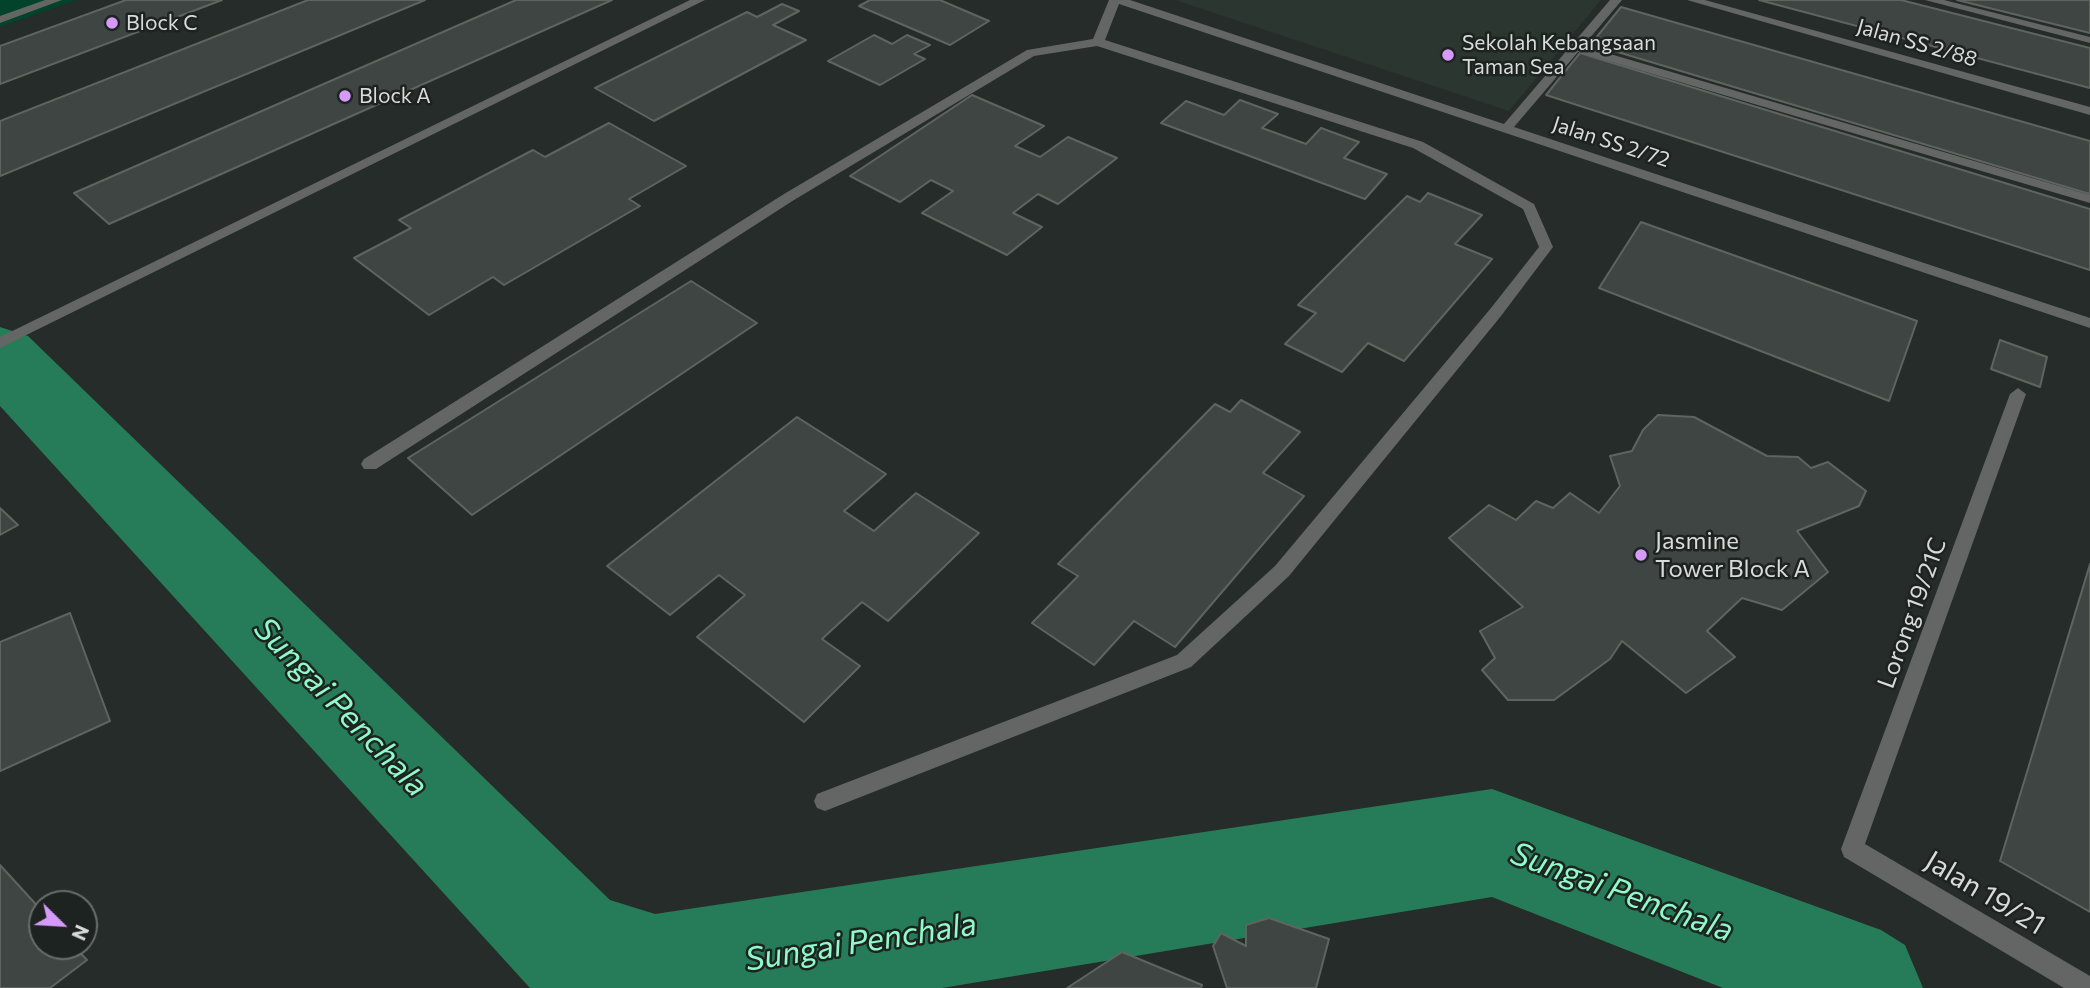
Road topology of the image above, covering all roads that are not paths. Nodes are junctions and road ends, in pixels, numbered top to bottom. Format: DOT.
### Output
graph roads {
  1 [pos="57,0"];
  2 [pos="699,0"];
  3 [pos="1117,0"];
  4 [pos="1616,0"];
  5 [pos="1693,0"];
  6 [pos="1931,0"];
  7 [pos="0,20"];
  8 [pos="2090,40"];
  9 [pos="1098,42"];
  10 [pos="1575,47"];
  11 [pos="2090,111"];
  12 [pos="1506,129"];
  13 [pos="2090,199"];
  14 [pos="2090,323"];
  15 [pos="0,343"];
  16 [pos="2018,394"];
  17 [pos="370,464"];
  18 [pos="825,801"];
  19 [pos="1852,849"];
  20 [pos="2087,988"];
  1 -- 7 [label="street"];
  2 -- 15 [label="street"];
  3 -- 9 [label="street"];
  3 -- 12 [label="street, Jalan SS 2/72"];
  4 -- 10 [label="street"];
  5 -- 11 [label="street, Jalan SS 2/88"];
  6 -- 8 [label="street"];
  9 -- 17 [label="street"];
  9 -- 18 [label="street"];
  10 -- 12 [label="street"];
  10 -- 13 [label="street"];
  12 -- 14 [label="street, Jalan SS 2/72"];
  16 -- 19 [label="street, Lorong 19/21C"];
  19 -- 20 [label="street, Jalan 19/21"];
}
